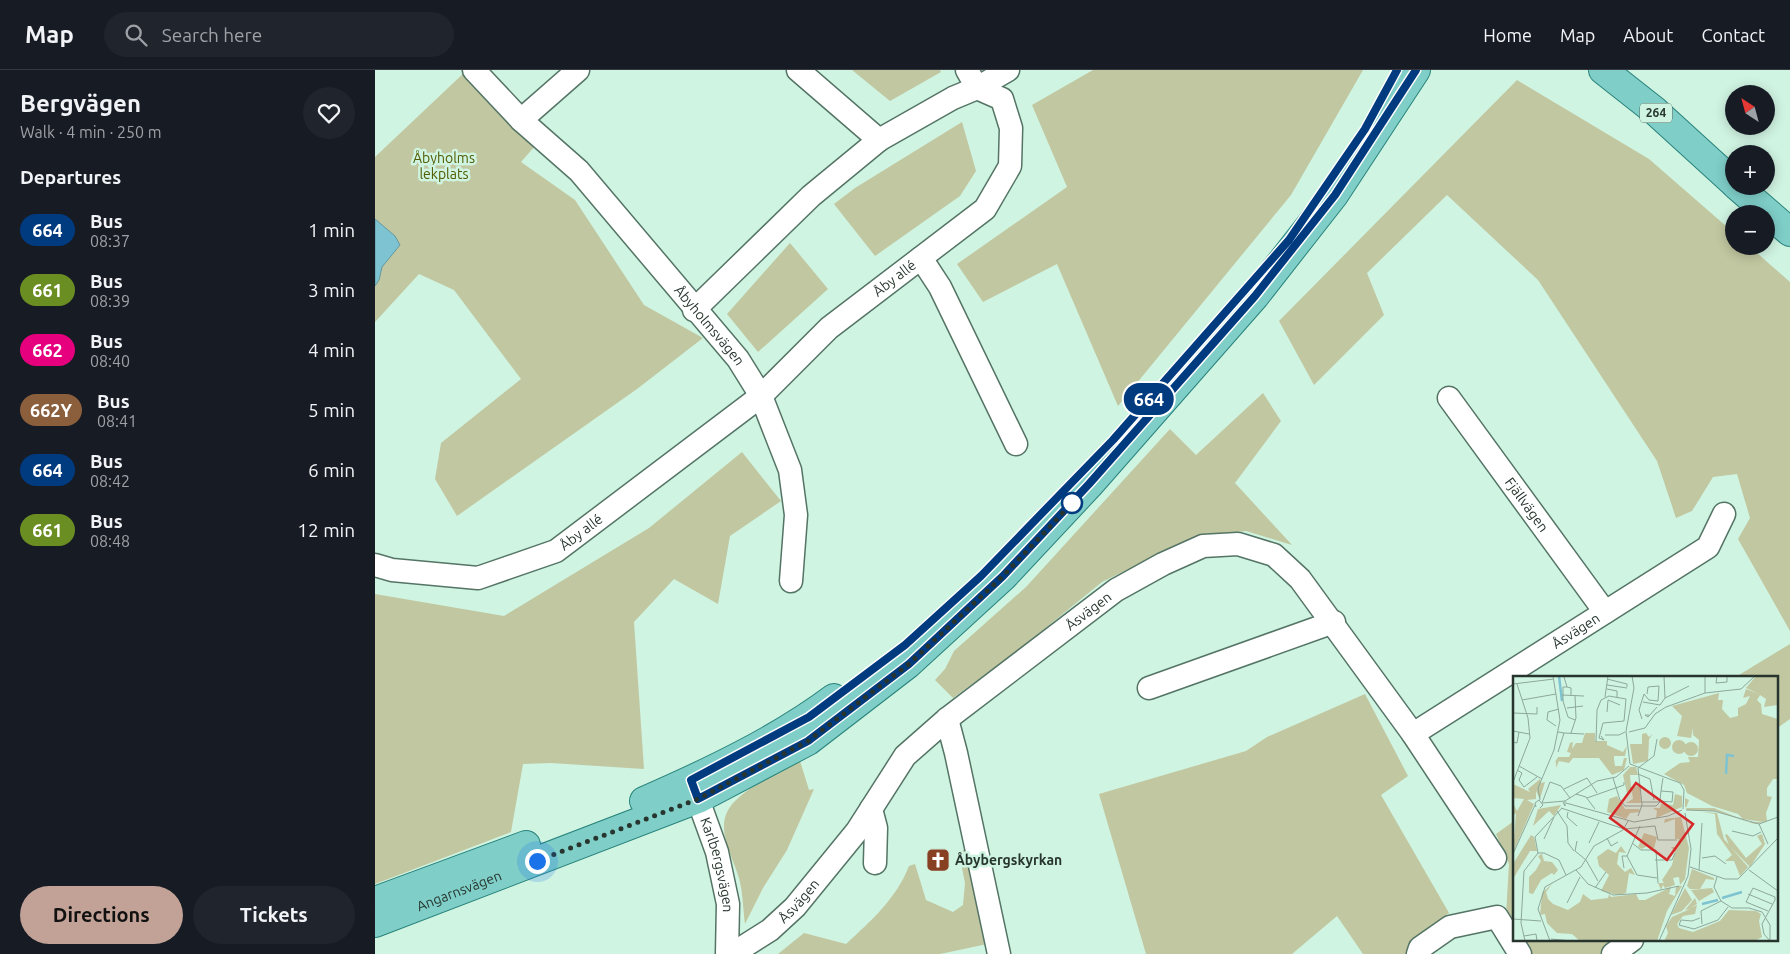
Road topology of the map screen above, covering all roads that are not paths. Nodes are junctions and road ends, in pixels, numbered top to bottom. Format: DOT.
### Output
graph roads {
  1 [pos="474,70"];
  2 [pos="578,70"];
  3 [pos="798,70"];
  4 [pos="1008,70"];
  5 [pos="1397,70"];
  6 [pos="1416,70"];
  7 [pos="1603,70"];
  8 [pos="972,79"];
  9 [pos="521,120"];
  10 [pos="879,140"];
  11 [pos="1725,176"];
  12 [pos="1747,195"];
  13 [pos="1790,232"];
  14 [pos="921,258"];
  15 [pos="694,310"];
  16 [pos="761,396"];
  17 [pos="1449,398"];
  18 [pos="1016,444"];
  19 [pos="1724,514"];
  20 [pos="375,565"];
  21 [pos="791,581"];
  22 [pos="1605,612"];
  23 [pos="1334,622"];
  24 [pos="1149,688"];
  25 [pos="947,719"];
  26 [pos="1413,734"];
  27 [pos="695,789"];
  28 [pos="871,809"];
  29 [pos="1495,858"];
  30 [pos="875,863"];
  31 [pos="375,900"];
  32 [pos="375,923"];
  33 [pos="1629,942"];
  34 [pos="727,954"];
  35 [pos="732,954"];
  36 [pos="999,954"];
  37 [pos="1418,954"];
  38 [pos="1520,954"];
  39 [pos="1613,954"];
  1 -- 9 [label="street, Åbyholmsvägen"];
  2 -- 9 [label="street"];
  3 -- 10 [label="street"];
  4 -- 8 [label="street"];
  5 -- 27 [label="main road, Angarnsvägen"];
  6 -- 27 [label="main road, Angarnsvägen"];
  7 -- 11 [label="main road, 264"];
  8 -- 10 [label="street"];
  8 -- 14 [label="street, Åby allé"];
  9 -- 15 [label="street, Åbyholmsvägen"];
  10 -- 15 [label="street"];
  12 -- 13 [label="main road"];
  14 -- 16 [label="street, Åby allé"];
  14 -- 18 [label="street"];
  15 -- 16 [label="street, Åbyholmsvägen"];
  16 -- 20 [label="street, Åby allé"];
  16 -- 21 [label="street, Åbyholmsvägen"];
  17 -- 22 [label="street, Fjällvägen"];
  19 -- 22 [label="street, Åsvägen"];
  22 -- 26 [label="street, Åsvägen"];
  23 -- 24 [label="street"];
  23 -- 25 [label="street, Åsvägen"];
  23 -- 26 [label="street, Åsvägen"];
  25 -- 28 [label="street, Åsvägen"];
  25 -- 36 [label="street"];
  26 -- 29 [label="street, Åsvägen"];
  27 -- 31 [label="main road, Angarnsvägen"];
  27 -- 32 [label="main road, Angarnsvägen"];
  27 -- 34 [label="street, Karlbergsvägen"];
  28 -- 30 [label="street"];
  28 -- 35 [label="street, Åsvägen"];
  33 -- 39 [label="street"];
  37 -- 38 [label="street"];
}
